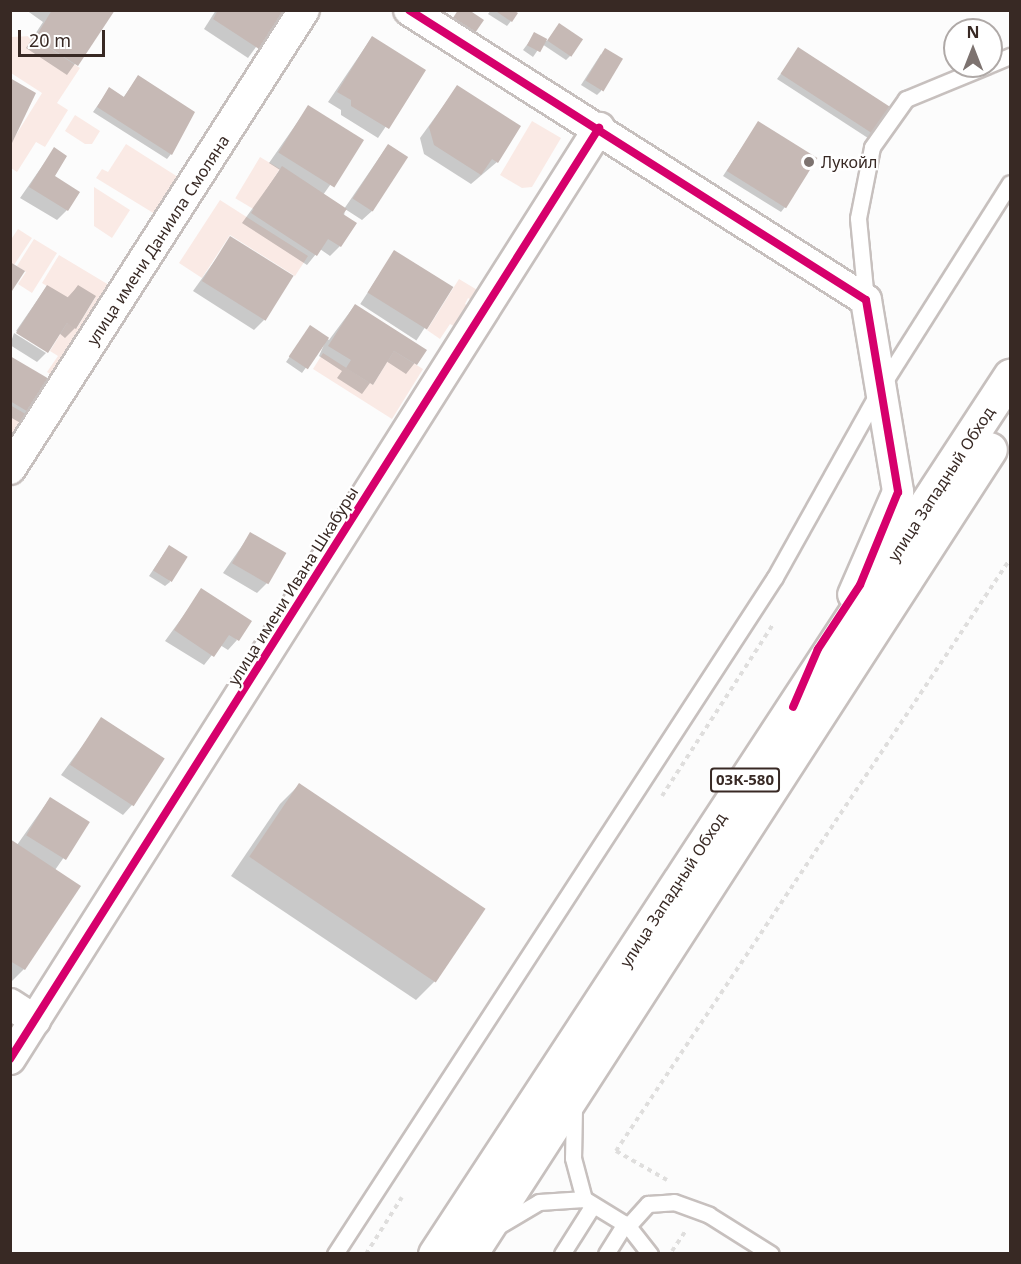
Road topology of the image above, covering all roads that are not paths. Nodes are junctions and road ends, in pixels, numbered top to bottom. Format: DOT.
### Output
graph roads {
  1 [pos="304,10"];
  2 [pos="409,10"];
  3 [pos="957,78"];
  4 [pos="598,128"];
  5 [pos="1011,183"];
  6 [pos="866,300"];
  7 [pos="1011,376"];
  8 [pos="881,387"];
  9 [pos="1011,418"];
  10 [pos="10,469"];
  11 [pos="793,707"];
  12 [pos="10,1005"];
  13 [pos="35,1020"];
  14 [pos="10,1059"];
  15 [pos="576,1091"];
  16 [pos="589,1202"];
  17 [pos="626,1225"];
  18 [pos="473,1248"];
  19 [pos="335,1254"];
  20 [pos="435,1254"];
  21 [pos="562,1254"];
  22 [pos="606,1254"];
  23 [pos="650,1254"];
  24 [pos="771,1254"];
  1 -- 10 [label="street, улица имени Даниила Смоляна"];
  2 -- 4 [label="street"];
  3 -- 6 [label="lane"];
  4 -- 6 [label="street"];
  4 -- 13 [label="street, улица имени Ивана Шкабуры"];
  5 -- 8 [label="lane"];
  6 -- 8 [label="street"];
  7 -- 11 [label="highway, улица Западный Обход / 03К-580"];
  8 -- 11 [label="street"];
  8 -- 19 [label="lane"];
  9 -- 15 [label="highway, улица Западный Обход / 03К-580"];
  11 -- 20 [label="highway, улица Западный Обход / 03К-580"];
  12 -- 13 [label="street"];
  13 -- 14 [label="street, улица имени Ивана Шкабуры"];
  15 -- 16 [label="lane"];
  15 -- 18 [label="highway, улица Западный Обход / 03К-580"];
  16 -- 17 [label="lane"];
  16 -- 18 [label="lane"];
  16 -- 21 [label="lane"];
  17 -- 22 [label="lane"];
  17 -- 23 [label="lane"];
  17 -- 24 [label="lane"];
}
